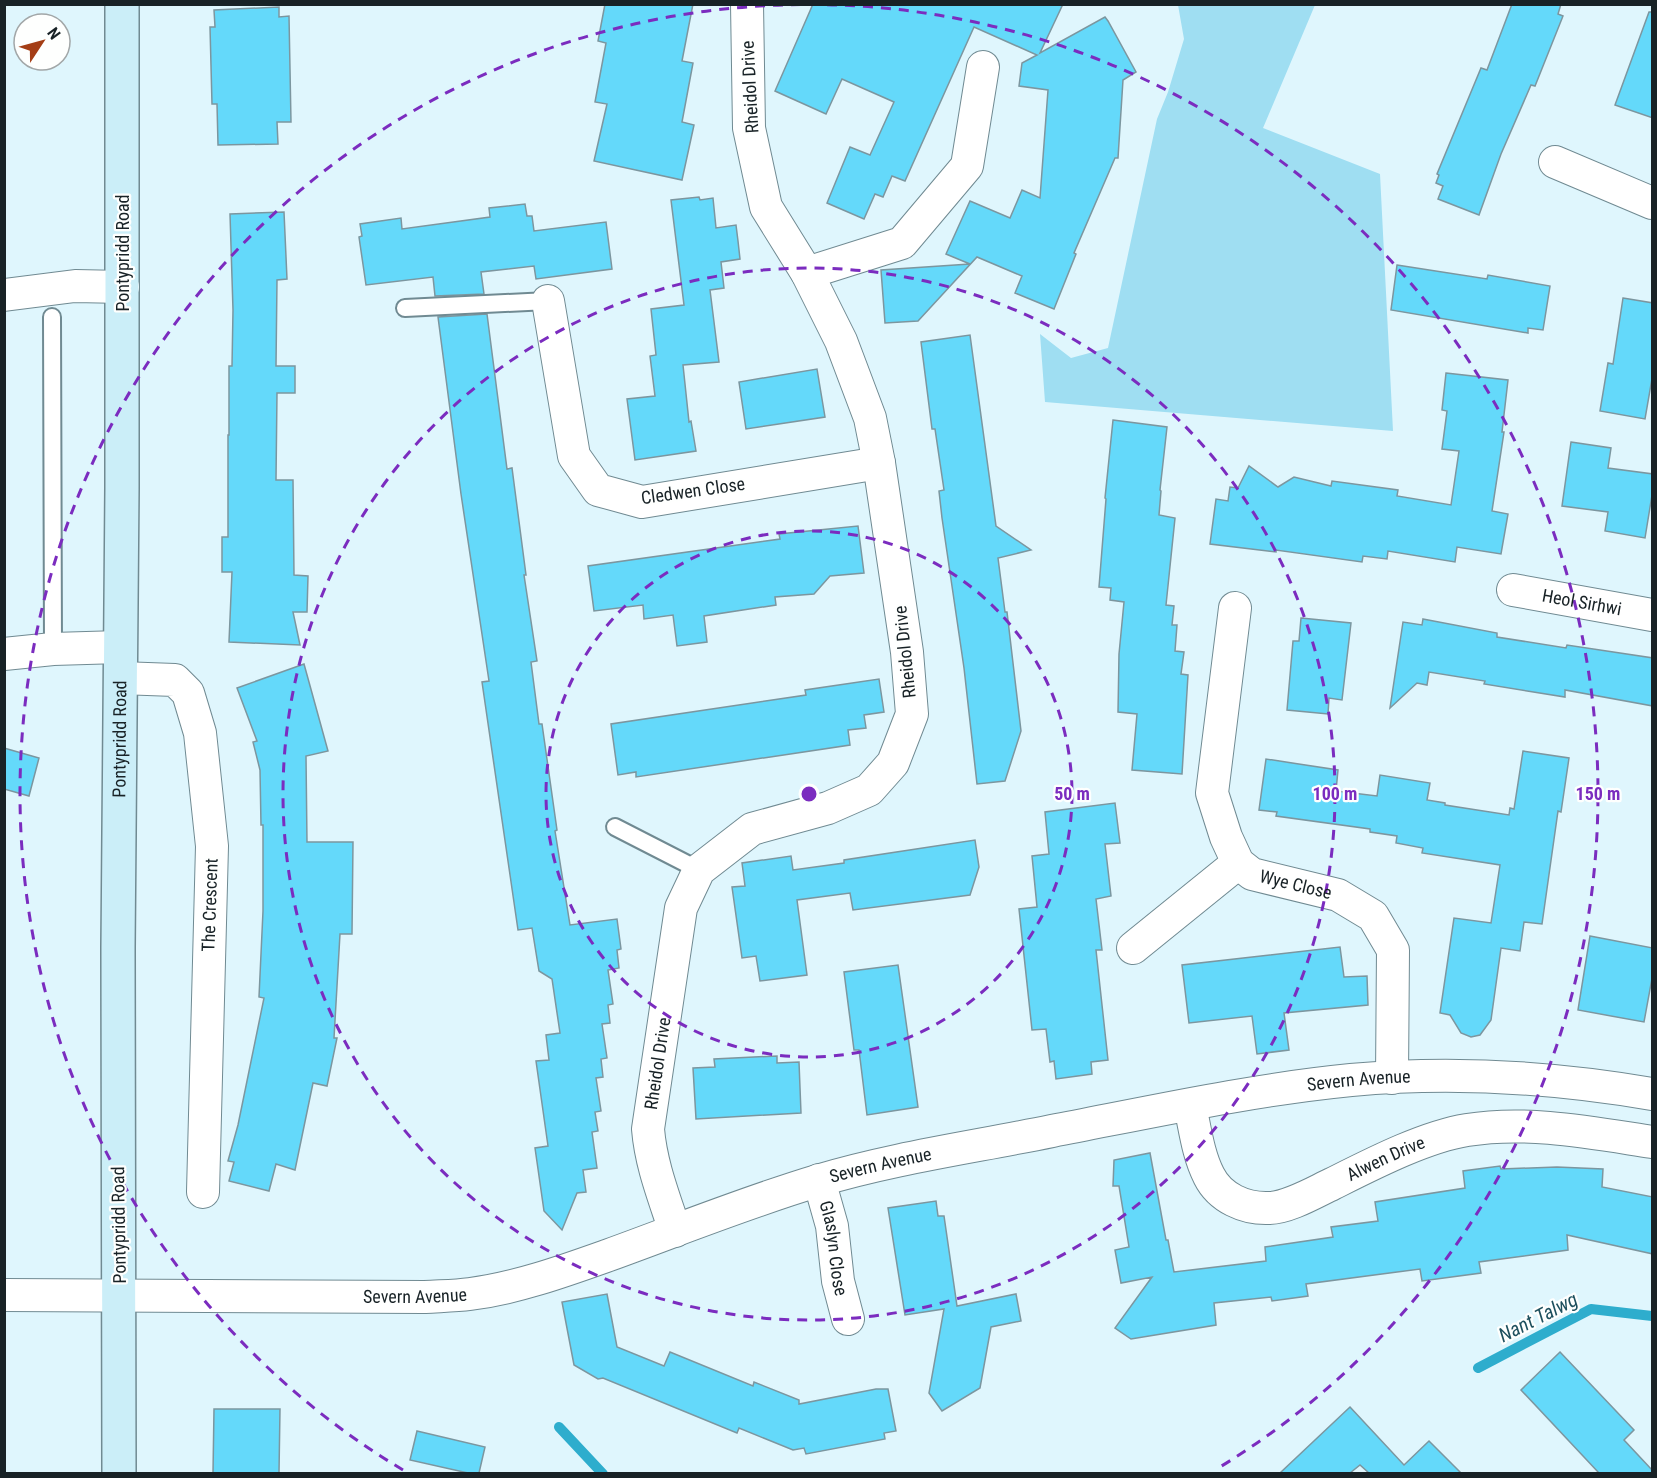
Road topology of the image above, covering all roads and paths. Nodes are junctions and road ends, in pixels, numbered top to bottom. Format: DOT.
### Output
graph roads {
  1 [pos="122,4"];
  2 [pos="747,4"];
  3 [pos="983,67"];
  4 [pos="1555,162"];
  5 [pos="1653,203"];
  6 [pos="807,273"];
  7 [pos="123,287"];
  8 [pos="4,295"];
  9 [pos="548,301"];
  10 [pos="405,308"];
  11 [pos="52,317"];
  12 [pos="879,463"];
  13 [pos="1513,590"];
  14 [pos="1235,608"];
  15 [pos="1653,615"];
  16 [pos="53,649"];
  17 [pos="4,654"];
  18 [pos="120,662"];
  19 [pos="615,827"];
  20 [pos="1238,863"];
  21 [pos="699,870"];
  22 [pos="1134,948"];
  23 [pos="1392,1078"];
  24 [pos="1653,1094"];
  25 [pos="1190,1106"];
  26 [pos="1653,1142"];
  27 [pos="819,1180"];
  28 [pos="203,1192"];
  29 [pos="675,1231"];
  30 [pos="4,1295"];
  31 [pos="120,1296"];
  32 [pos="848,1318"];
  33 [pos="119,1473"];
  1 -- 7 [label="main road, Pontypridd Road"];
  2 -- 6 [label="street, Rheidol Drive"];
  3 -- 6 [label="street"];
  4 -- 5 [label="street"];
  6 -- 12 [label="street, Rheidol Drive"];
  7 -- 8 [label="street"];
  7 -- 18 [label="main road, Pontypridd Road"];
  9 -- 10 [label="lane"];
  9 -- 12 [label="street, Cledwen Close"];
  11 -- 16 [label="lane"];
  12 -- 21 [label="street, Rheidol Drive"];
  13 -- 15 [label="street, Heol Sirhwi"];
  14 -- 20 [label="street, Wye Close"];
  16 -- 17 [label="street, The Crescent"];
  16 -- 18 [label="street, The Crescent"];
  18 -- 28 [label="street, The Crescent"];
  18 -- 31 [label="main road, Pontypridd Road"];
  19 -- 21 [label="lane"];
  20 -- 22 [label="street"];
  20 -- 23 [label="street, Wye Close"];
  21 -- 29 [label="street, Rheidol Drive"];
  23 -- 24 [label="street, Severn Avenue"];
  23 -- 25 [label="street, Severn Avenue"];
  25 -- 26 [label="street, Alwen Drive"];
  25 -- 27 [label="street, Severn Avenue"];
  27 -- 29 [label="street, Severn Avenue"];
  27 -- 32 [label="street, Glaslyn Close"];
  29 -- 31 [label="street, Severn Avenue"];
  30 -- 31 [label="street, Severn Avenue"];
  31 -- 33 [label="main road, Pontypridd Road"];
}
